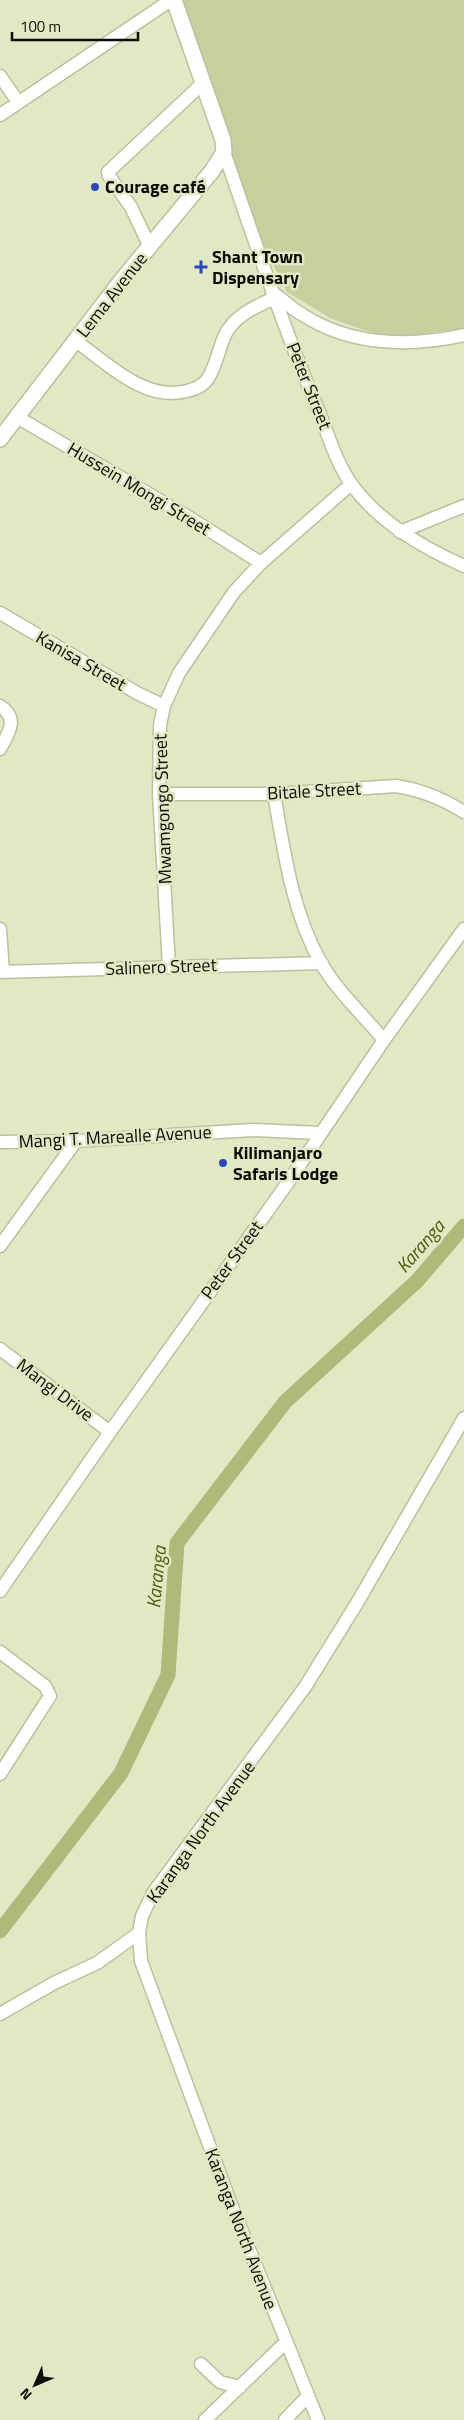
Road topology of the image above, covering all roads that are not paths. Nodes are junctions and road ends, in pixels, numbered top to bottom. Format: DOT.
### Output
graph roads {
  1 [pos="173,0"];
  2 [pos="0,76"];
  3 [pos="203,83"];
  4 [pos="18,102"];
  5 [pos="0,115"];
  6 [pos="224,152"];
  7 [pos="150,247"];
  8 [pos="273,295"];
  9 [pos="464,335"];
  10 [pos="76,341"];
  11 [pos="17,418"];
  12 [pos="0,439"];
  13 [pos="351,484"];
  14 [pos="464,506"];
  15 [pos="400,532"];
  16 [pos="261,562"];
  17 [pos="464,566"];
  18 [pos="0,613"];
  19 [pos="0,706"];
  20 [pos="164,706"];
  21 [pos="0,749"];
  22 [pos="159,794"];
  23 [pos="274,794"];
  24 [pos="464,812"];
  25 [pos="0,929"];
  26 [pos="464,929"];
  27 [pos="322,963"];
  28 [pos="169,966"];
  29 [pos="2,972"];
  30 [pos="384,1040"];
  31 [pos="320,1133"];
  32 [pos="76,1141"];
  33 [pos="0,1142"];
  34 [pos="0,1246"];
  35 [pos="0,1349"];
  36 [pos="464,1418"];
  37 [pos="110,1432"];
  38 [pos="0,1591"];
  39 [pos="0,1652"];
  40 [pos="0,1774"];
  41 [pos="139,1933"];
  42 [pos="0,2014"];
  43 [pos="286,2342"];
  44 [pos="201,2364"];
  45 [pos="240,2387"];
  46 [pos="307,2397"];
  47 [pos="206,2420"];
  48 [pos="285,2420"];
  49 [pos="318,2420"];
  1 -- 3 [label="main road"];
  1 -- 4 [label="street"];
  2 -- 4 [label="street"];
  3 -- 6 [label="main road"];
  3 -- 7 [label="street"];
  4 -- 5 [label="street"];
  6 -- 7 [label="main road, Lema Avenue"];
  6 -- 8 [label="street, Peter Street"];
  7 -- 10 [label="main road, Lema Avenue"];
  8 -- 9 [label="street"];
  8 -- 10 [label="street"];
  8 -- 13 [label="street, Peter Street"];
  10 -- 11 [label="main road, Lema Avenue"];
  11 -- 12 [label="main road, Lema Avenue"];
  11 -- 16 [label="street, Hussein Mongi Street"];
  13 -- 15 [label="street, Peter Street"];
  13 -- 16 [label="street, Mwamgongo Street"];
  14 -- 15 [label="street"];
  15 -- 17 [label="street, Peter Street"];
  16 -- 20 [label="street, Mwamgongo Street"];
  18 -- 20 [label="street, Kanisa Street"];
  19 -- 21 [label="street"];
  20 -- 22 [label="street, Mwamgongo Street"];
  22 -- 23 [label="street, Bitale Street"];
  22 -- 28 [label="street, Mwamgongo Street"];
  23 -- 24 [label="street, Bitale Street"];
  23 -- 27 [label="street"];
  25 -- 29 [label="street"];
  26 -- 30 [label="street, Peter Street"];
  27 -- 28 [label="street, Salinero Street"];
  27 -- 30 [label="street"];
  28 -- 29 [label="street, Salinero Street"];
  30 -- 31 [label="street, Peter Street"];
  31 -- 32 [label="street, Mangi T. Marealle Avenue"];
  31 -- 37 [label="street, Peter Street"];
  32 -- 33 [label="street, Mangi T. Marealle Avenue"];
  32 -- 34 [label="street"];
  35 -- 37 [label="street, Mangi Drive"];
  36 -- 41 [label="street, Karanga North Avenue"];
  37 -- 38 [label="street, Peter Street"];
  39 -- 40 [label="street"];
  41 -- 42 [label="street"];
  41 -- 43 [label="street, Karanga North Avenue"];
  43 -- 45 [label="street"];
  43 -- 46 [label="street, Karanga North Avenue"];
  44 -- 45 [label="street"];
  45 -- 47 [label="street"];
  46 -- 48 [label="street"];
  46 -- 49 [label="street, Karanga North Avenue"];
}
